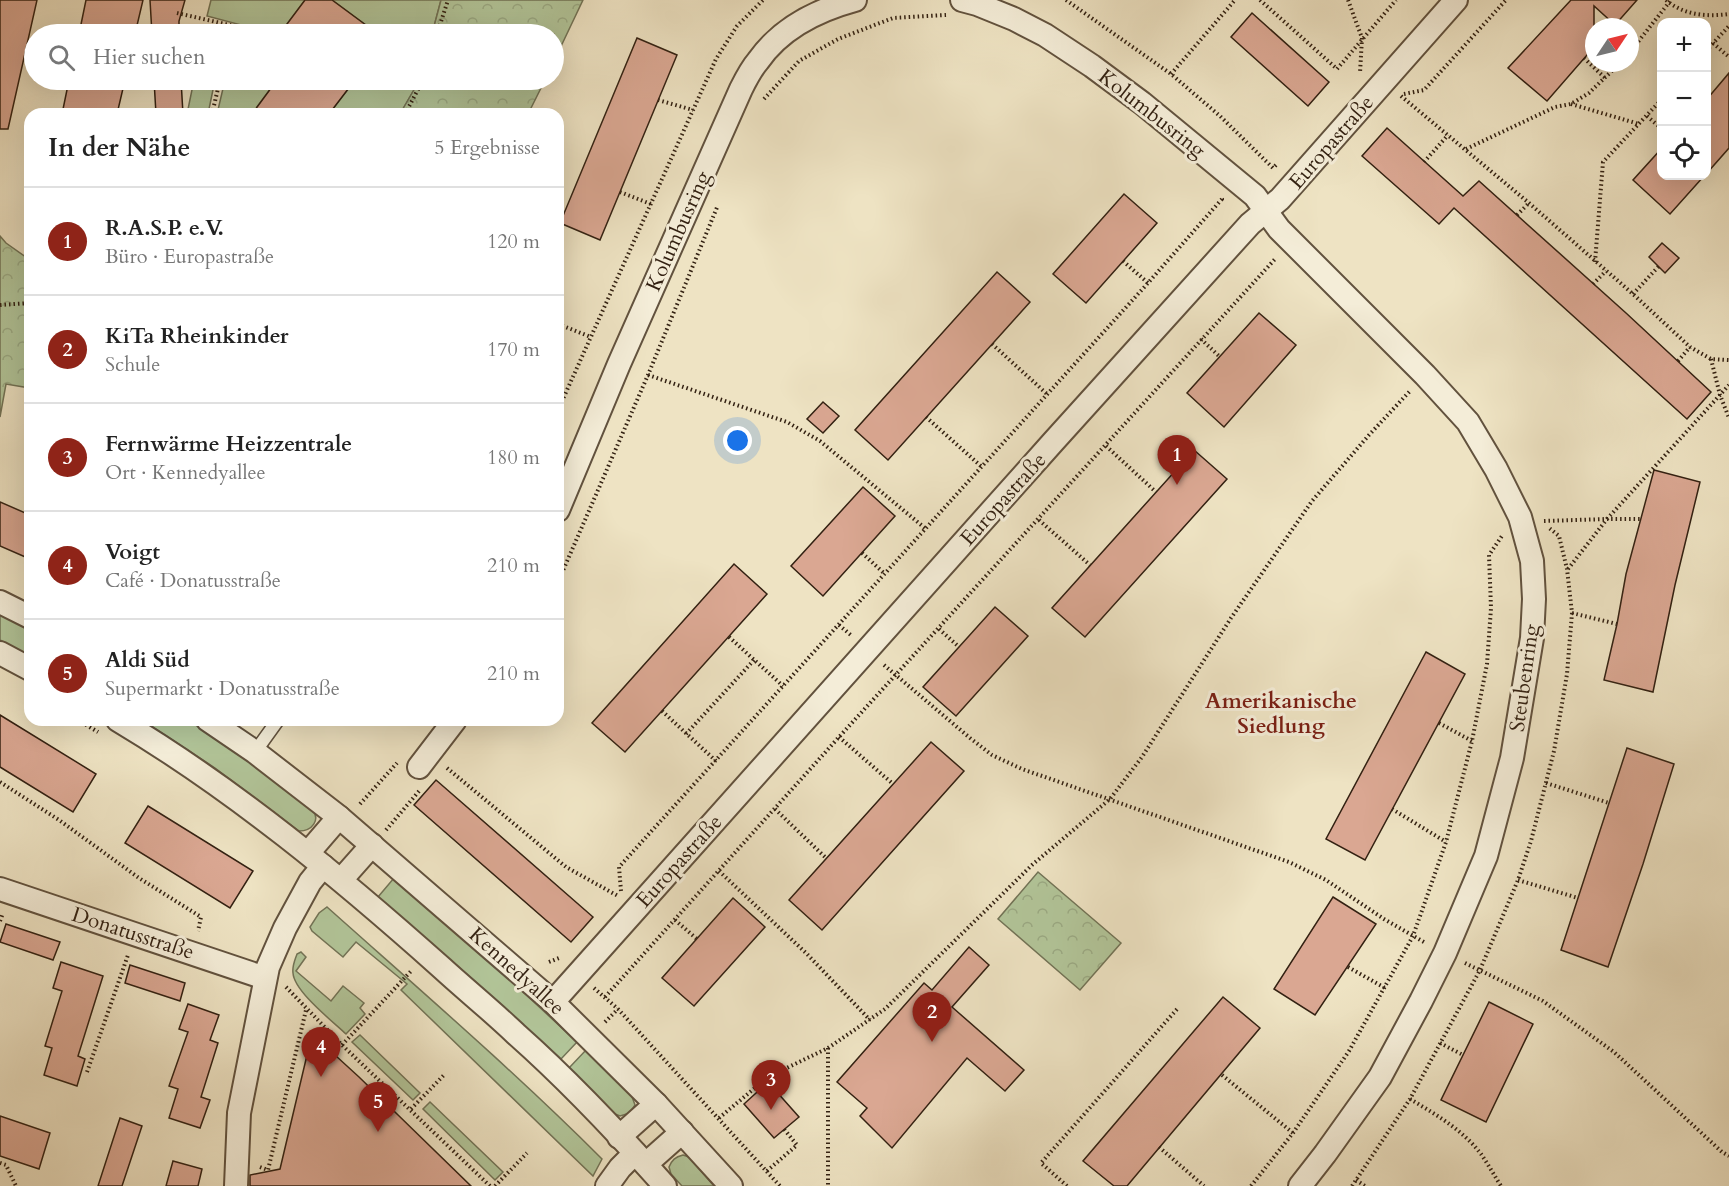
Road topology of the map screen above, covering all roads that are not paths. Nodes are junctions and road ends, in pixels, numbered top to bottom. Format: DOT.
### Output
graph roads {
  1 [pos="855,0"];
  2 [pos="1456,0"];
  3 [pos="957,8"];
  4 [pos="1266,212"];
  5 [pos="564,496"];
  6 [pos="0,602"];
  7 [pos="24,614"];
  8 [pos="0,653"];
  9 [pos="24,666"];
  10 [pos="127,726"];
  11 [pos="217,726"];
  12 [pos="274,726"];
  13 [pos="451,726"];
  14 [pos="255,752"];
  15 [pos="420,778"];
  16 [pos="339,816"];
  17 [pos="379,838"];
  18 [pos="316,860"];
  19 [pos="341,880"];
  20 [pos="0,889"];
  21 [pos="266,973"];
  22 [pos="553,1002"];
  23 [pos="656,1104"];
  24 [pos="682,1132"];
  25 [pos="633,1151"];
  26 [pos="236,1186"];
  27 [pos="607,1186"];
  28 [pos="665,1186"];
  29 [pos="731,1186"];
  30 [pos="1300,1186"];
  1 -- 5 [label="street, Kolumbusring"];
  2 -- 4 [label="street, Europastraße"];
  3 -- 4 [label="street, Kolumbusring"];
  4 -- 22 [label="street, Europastraße"];
  4 -- 30 [label="street, Steubenring"];
  6 -- 7 [label="street"];
  8 -- 9 [label="street"];
  10 -- 18 [label="street"];
  11 -- 14 [label="street, Kennedyallee"];
  12 -- 14 [label="lane"];
  13 -- 15 [label="street"];
  14 -- 16 [label="street, Kennedyallee"];
  16 -- 17 [label="street, Kennedyallee"];
  16 -- 18 [label="street"];
  17 -- 19 [label="street"];
  17 -- 22 [label="street, Kennedyallee"];
  18 -- 19 [label="street"];
  18 -- 21 [label="street"];
  19 -- 25 [label="street"];
  20 -- 21 [label="street, Donatusstraße"];
  21 -- 26 [label="street"];
  22 -- 23 [label="street, Kennedyallee"];
  23 -- 24 [label="street, Kennedyallee"];
  23 -- 25 [label="street"];
  24 -- 25 [label="street"];
  24 -- 29 [label="street, Kennedyallee"];
  25 -- 27 [label="street"];
  25 -- 28 [label="street"];
}
